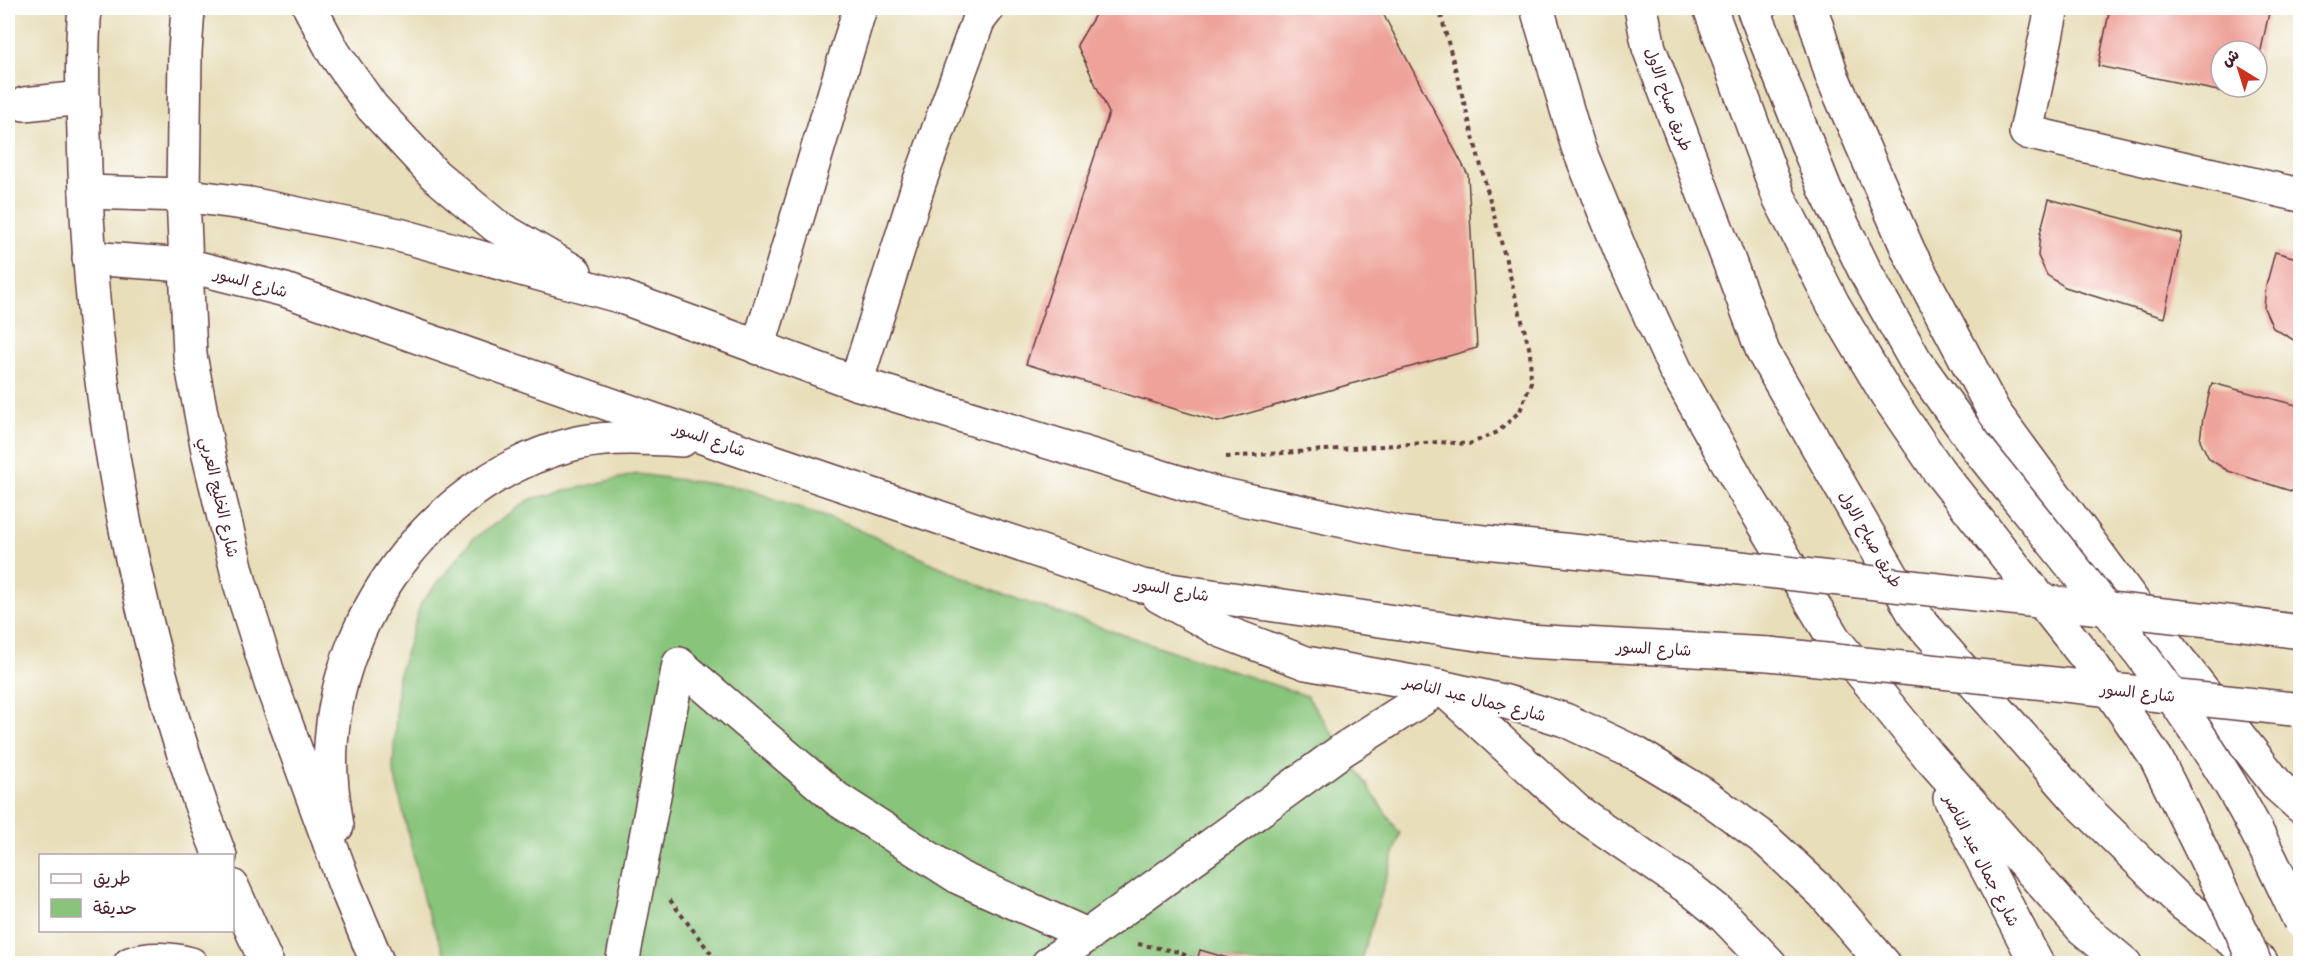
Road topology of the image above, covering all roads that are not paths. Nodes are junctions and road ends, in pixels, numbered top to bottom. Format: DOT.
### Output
graph roads {
  1 [pos="85,8"];
  2 [pos="188,8"];
  3 [pos="310,8"];
  4 [pos="860,8"];
  5 [pos="988,8"];
  6 [pos="1537,8"];
  7 [pos="1641,8"];
  8 [pos="1710,8"];
  9 [pos="1753,8"];
  10 [pos="1811,8"];
  11 [pos="2052,8"];
  12 [pos="83,98"];
  13 [pos="24,104"];
  14 [pos="86,192"];
  15 [pos="183,195"];
  16 [pos="2301,195"];
  17 [pos="89,258"];
  18 [pos="186,265"];
  19 [pos="619,296"];
  20 [pos="758,348"];
  21 [pos="856,383"];
  22 [pos="731,447"];
  23 [pos="1142,586"];
  24 [pos="2301,632"];
  25 [pos="1441,687"];
  26 [pos="2297,709"];
  27 [pos="1929,756"];
  28 [pos="2301,806"];
  29 [pos="220,854"];
  30 [pos="345,885"];
  31 [pos="234,890"];
  32 [pos="2301,921"];
  33 [pos="1087,935"];
  34 [pos="173,962"];
  35 [pos="130,963"];
  36 [pos="267,963"];
  37 [pos="378,963"];
  38 [pos="622,963"];
  39 [pos="1048,963"];
  40 [pos="1770,963"];
  41 [pos="1884,963"];
  42 [pos="2037,963"];
  43 [pos="2125,963"];
  44 [pos="2255,963"];
  45 [pos="2262,963"];
  1 -- 12 [label="main road"];
  2 -- 15 [label="main road, شارع الخليج العربي"];
  3 -- 19 [label="main road"];
  4 -- 20 [label="main road"];
  5 -- 21 [label="main road"];
  6 -- 27 [label="main road"];
  7 -- 45 [label="main road, طريق صباح الاول"];
  8 -- 44 [label="main road, bridge"];
  9 -- 32 [label="main road, bridge"];
  10 -- 28 [label="main road"];
  11 -- 16 [label="main road"];
  12 -- 13 [label="main road"];
  12 -- 14 [label="main road"];
  14 -- 15 [label="main road"];
  14 -- 17 [label="main road"];
  15 -- 18 [label="main road, شارع الخليج العربي"];
  15 -- 19 [label="main road"];
  17 -- 18 [label="main road, شارع السور"];
  17 -- 29 [label="main road"];
  18 -- 22 [label="main road, شارع السور"];
  18 -- 30 [label="main road, شارع الخليج العربي"];
  19 -- 20 [label="main road"];
  20 -- 21 [label="main road"];
  21 -- 24 [label="main road, bridge"];
  22 -- 23 [label="main road, شارع السور"];
  22 -- 30 [label="main road"];
  23 -- 25 [label="main road, شارع جمال عبد الناصر"];
  23 -- 26 [label="main road, شارع السور, bridge"];
  25 -- 33 [label="main road"];
  25 -- 40 [label="main road"];
  25 -- 41 [label="main road, شارع جمال عبد الناصر"];
  27 -- 42 [label="main road, شارع جمال عبد الناصر"];
  27 -- 43 [label="main road"];
  30 -- 37 [label="main road, شارع الخليج العربي"];
  31 -- 36 [label="main road"];
  33 -- 38 [label="main road"];
  33 -- 39 [label="main road"];
  34 -- 35 [label="main road"];
}
